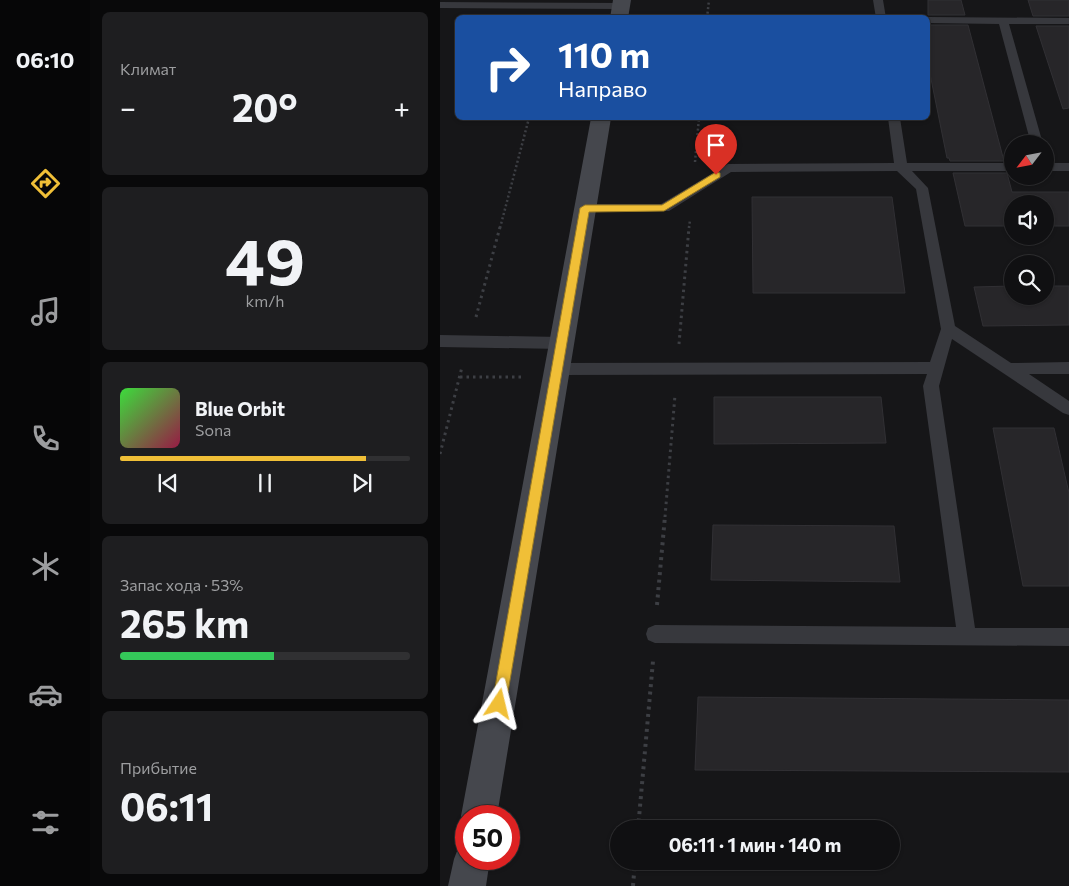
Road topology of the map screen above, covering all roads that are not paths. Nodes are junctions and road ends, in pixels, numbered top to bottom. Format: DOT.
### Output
graph roads {
  1 [pos="878,0"];
  2 [pos="440,5"];
  3 [pos="620,8"];
  4 [pos="880,15"];
  5 [pos="930,20"];
  6 [pos="1003,20"];
  7 [pos="1069,21"];
  8 [pos="601,120"];
  9 [pos="894,120"];
  10 [pos="1035,135"];
  11 [pos="1004,167"];
  12 [pos="1054,167"];
  13 [pos="1069,167"];
  14 [pos="901,168"];
  15 [pos="585,208"];
  16 [pos="948,329"];
  17 [pos="440,341"];
  18 [pos="559,356"];
  19 [pos="936,368"];
  20 [pos="1069,368"];
  21 [pos="1008,369"];
  22 [pos="1069,409"];
  23 [pos="655,634"];
  24 [pos="967,637"];
  25 [pos="1069,637"];
  26 [pos="481,805"];
  27 [pos="470,870"];
  28 [pos="467,886"];
  1 -- 4 [label="lane"];
  2 -- 3 [label="lane"];
  5 -- 6 [label="lane"];
  6 -- 7 [label="lane"];
  6 -- 10 [label="lane"];
  8 -- 15 [label="main road"];
  9 -- 14 [label="lane"];
  11 -- 14 [label="lane"];
  12 -- 13 [label="lane"];
  14 -- 15 [label="lane"];
  14 -- 16 [label="lane"];
  15 -- 18 [label="main road"];
  16 -- 19 [label="lane"];
  16 -- 21 [label="lane"];
  17 -- 18 [label="lane"];
  18 -- 19 [label="lane"];
  18 -- 26 [label="main road"];
  19 -- 24 [label="lane"];
  20 -- 21 [label="lane"];
  21 -- 22 [label="lane"];
  23 -- 24 [label="lane"];
  24 -- 25 [label="lane"];
  27 -- 28 [label="main road"];
}
